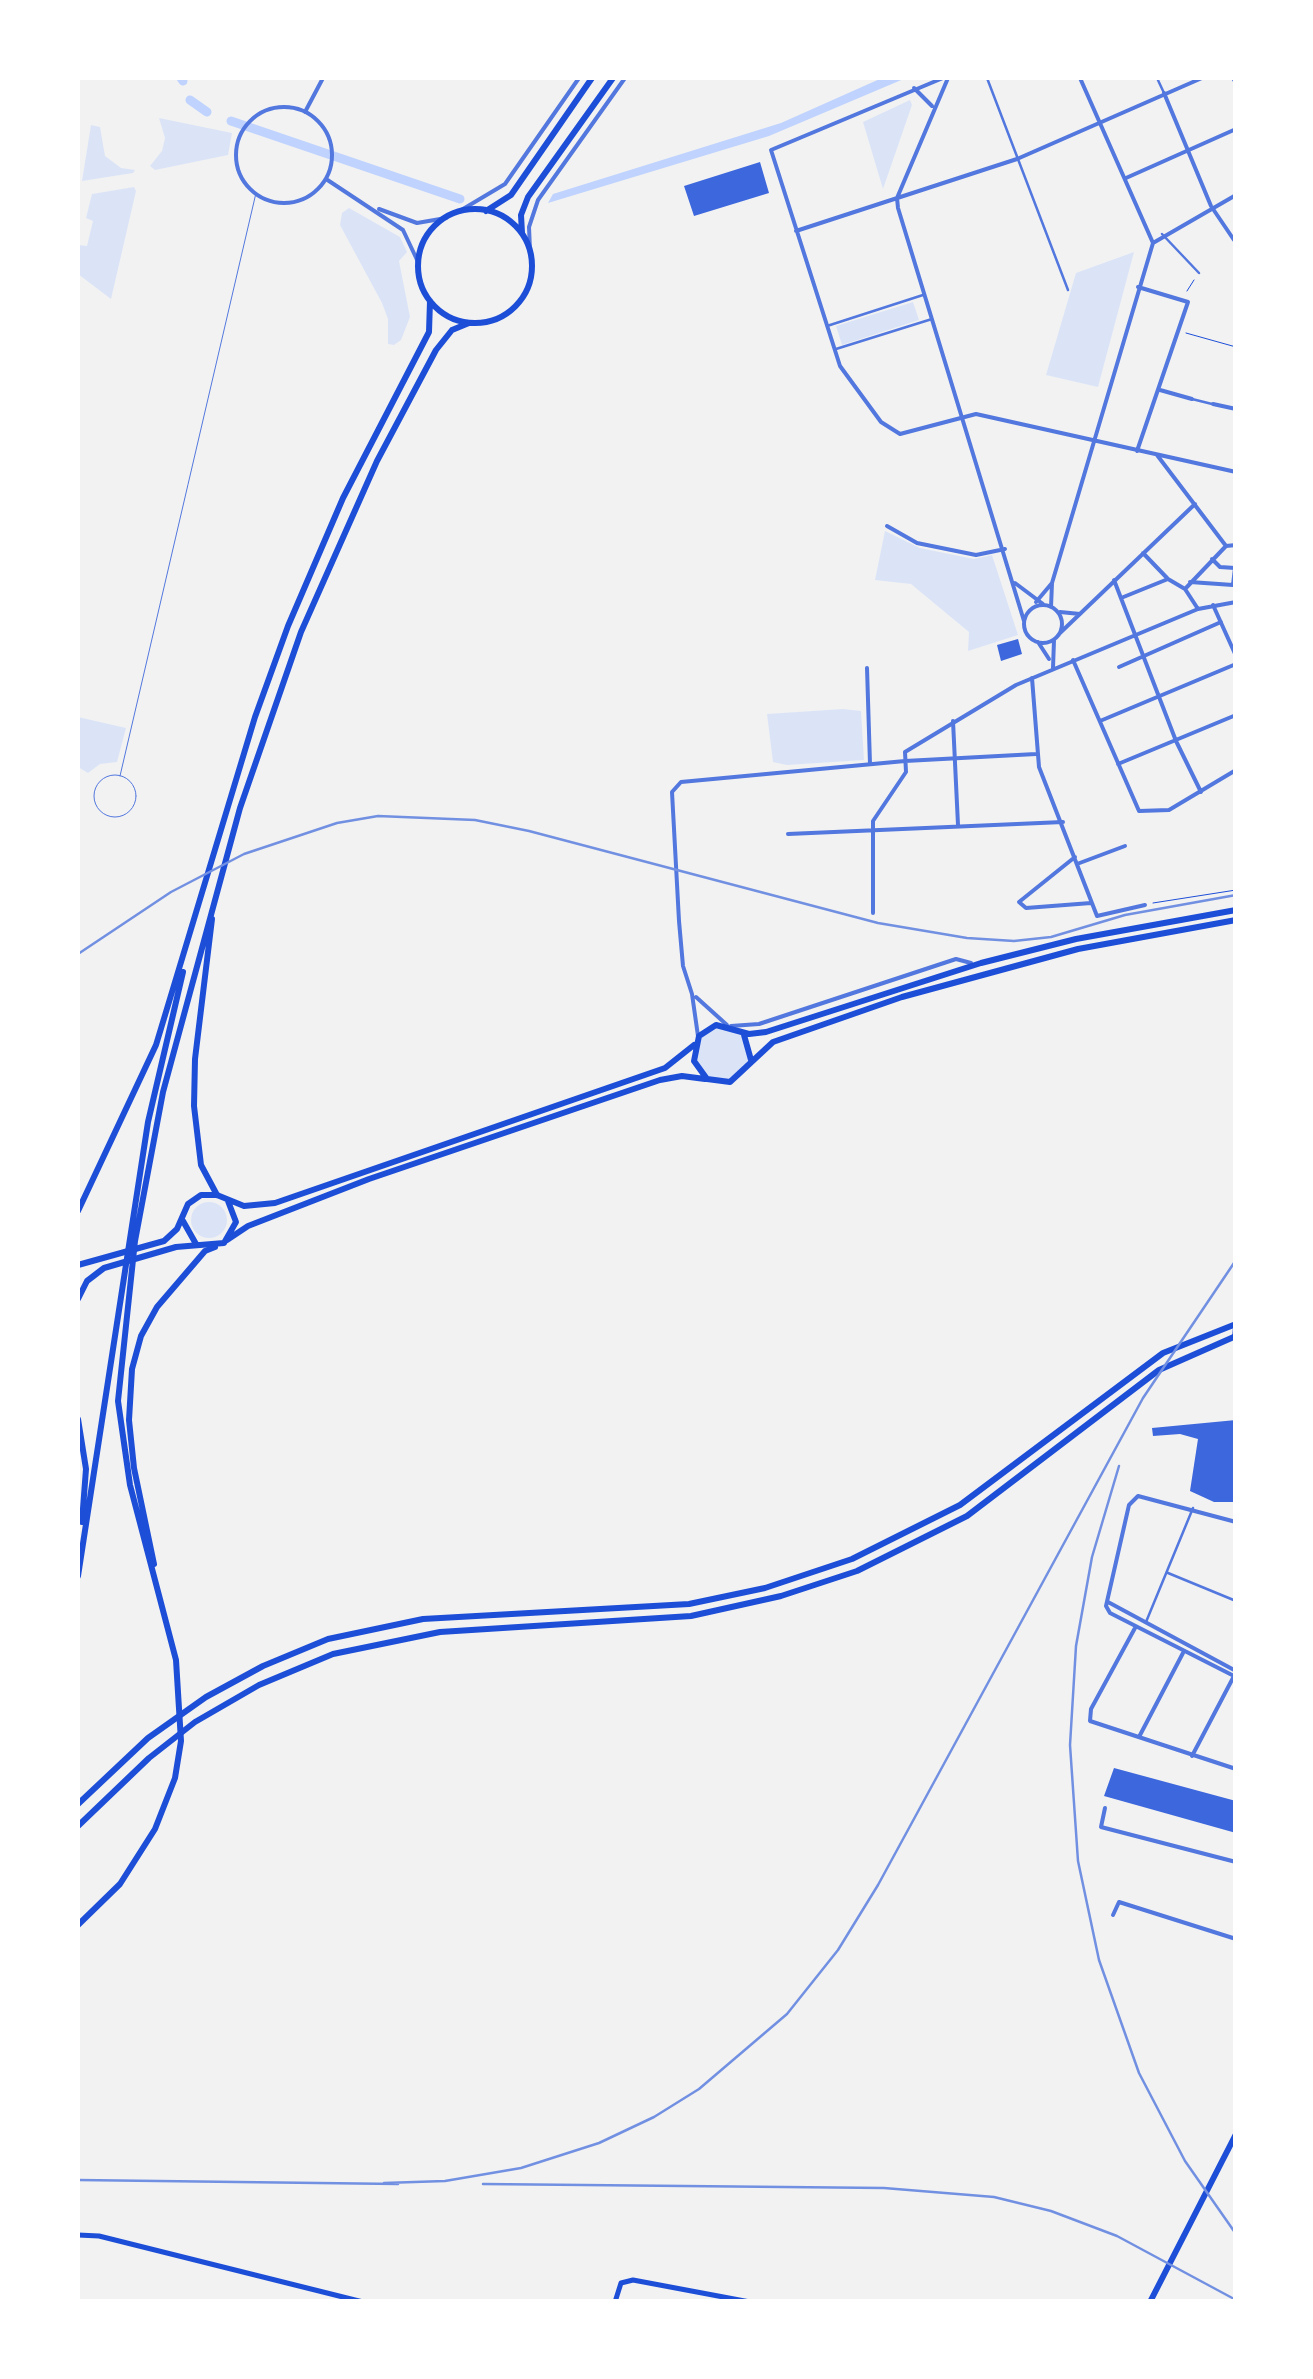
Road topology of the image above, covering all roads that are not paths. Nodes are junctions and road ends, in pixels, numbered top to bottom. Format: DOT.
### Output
graph roads {
  1 [pos="323,78"];
  2 [pos="579,78"];
  3 [pos="592,78"];
  4 [pos="613,78"];
  5 [pos="625,78"];
  6 [pos="945,78"];
  7 [pos="987,78"];
  8 [pos="1080,78"];
  9 [pos="1157,78"];
  10 [pos="1202,78"];
  11 [pos="914,88"];
  12 [pos="1164,94"];
  13 [pos="932,106"];
  14 [pos="305,112"];
  15 [pos="1099,121"];
  16 [pos="1236,130"];
  17 [pos="1187,150"];
  18 [pos="1017,158"];
  19 [pos="326,178"];
  20 [pos="1124,178"];
  21 [pos="256,194"];
  22 [pos="1236,195"];
  23 [pos="897,198"];
  24 [pos="370,206"];
  25 [pos="1211,206"];
  26 [pos="486,211"];
  27 [pos="458,212"];
  28 [pos="446,218"];
  29 [pos="796,231"];
  30 [pos="522,234"];
  31 [pos="1162,234"];
  32 [pos="1234,240"];
  33 [pos="1154,243"];
  34 [pos="530,250"];
  35 [pos="418,264"];
  36 [pos="1199,273"];
  37 [pos="1138,287"];
  38 [pos="1068,290"];
  39 [pos="925,295"];
  40 [pos="430,300"];
  41 [pos="932,319"];
  42 [pos="469,322"];
  43 [pos="827,326"];
  44 [pos="835,350"];
  45 [pos="1160,390"];
  46 [pos="1192,398"];
  47 [pos="1214,404"];
  48 [pos="1236,409"];
  49 [pos="962,415"];
  50 [pos="1094,442"];
  51 [pos="1137,451"];
  52 [pos="1157,456"];
  53 [pos="1236,472"];
  54 [pos="1195,504"];
  55 [pos="887,526"];
  56 [pos="1236,545"];
  57 [pos="1226,546"];
  58 [pos="1004,548"];
  59 [pos="1143,552"];
  60 [pos="1212,559"];
  61 [pos="1168,579"];
  62 [pos="1114,580"];
  63 [pos="1190,582"];
  64 [pos="1015,583"];
  65 [pos="1052,583"];
  66 [pos="1185,590"];
  67 [pos="1122,598"];
  68 [pos="1037,600"];
  69 [pos="1236,602"];
  70 [pos="1213,605"];
  71 [pos="1048,606"];
  72 [pos="1033,608"];
  73 [pos="1198,609"];
  74 [pos="1058,612"];
  75 [pos="1080,614"];
  76 [pos="1024,621"];
  77 [pos="1221,622"];
  78 [pos="1060,633"];
  79 [pos="1135,633"];
  80 [pos="1054,640"];
  81 [pos="1038,642"];
  82 [pos="1144,656"];
  83 [pos="1236,656"];
  84 [pos="1051,660"];
  85 [pos="1072,660"];
  86 [pos="1236,664"];
  87 [pos="1119,667"];
  88 [pos="868,668"];
  89 [pos="1054,668"];
  90 [pos="1032,678"];
  91 [pos="1159,695"];
  92 [pos="1236,714"];
  93 [pos="953,721"];
  94 [pos="1100,721"];
  95 [pos="1176,741"];
  96 [pos="1036,754"];
  97 [pos="955,758"];
  98 [pos="905,761"];
  99 [pos="870,764"];
  100 [pos="1118,764"];
  101 [pos="1236,770"];
  102 [pos="120,776"];
  103 [pos="1202,792"];
  104 [pos="1062,822"];
  105 [pos="958,825"];
  106 [pos="873,829"];
  107 [pos="788,834"];
  108 [pos="1126,846"];
  109 [pos="1075,857"];
  110 [pos="1078,864"];
  111 [pos="215,898"];
  112 [pos="1092,902"];
  113 [pos="1144,905"];
  114 [pos="1236,910"];
  115 [pos="873,913"];
  116 [pos="1236,920"];
  117 [pos="188,942"];
  118 [pos="976,964"];
  119 [pos="692,994"];
  120 [pos="729,1026"];
  121 [pos="739,1030"];
  122 [pos="696,1042"];
  123 [pos="749,1066"];
  124 [pos="712,1081"];
  125 [pos="218,1194"];
  126 [pos="228,1200"];
  127 [pos="78,1210"];
  128 [pos="184,1212"];
  129 [pos="228,1240"];
  130 [pos="132,1241"];
  131 [pos="202,1246"];
  132 [pos="215,1246"];
  133 [pos="78,1265"];
  134 [pos="128,1270"];
  135 [pos="78,1299"];
  136 [pos="1236,1320"];
  137 [pos="1236,1338"];
  138 [pos="78,1419"];
  139 [pos="1193,1508"];
  140 [pos="1236,1520"];
  141 [pos="78,1564"];
  142 [pos="1168,1572"];
  143 [pos="78,1576"];
  144 [pos="1107,1600"];
  145 [pos="1236,1600"];
  146 [pos="164,1609"];
  147 [pos="1146,1624"];
  148 [pos="1136,1626"];
  149 [pos="1184,1650"];
  150 [pos="1235,1675"];
  151 [pos="1139,1738"];
  152 [pos="1192,1756"];
  153 [pos="1236,1769"];
  154 [pos="78,1804"];
  155 [pos="1105,1808"];
  156 [pos="78,1826"];
  157 [pos="1236,1862"];
  158 [pos="1114,1915"];
  159 [pos="78,1925"];
  160 [pos="1236,1938"];
  161 [pos="1236,2134"];
  162 [pos="78,2234"];
  163 [pos="744,2301"];
  164 [pos="363,2302"];
  165 [pos="615,2302"];
  166 [pos="1150,2302"];
  1 -- 14 [label="street"];
  2 -- 27 [label="street"];
  3 -- 26 [label="main road"];
  4 -- 30 [label="main road"];
  5 -- 34 [label="street"];
  6 -- 11 [label="street"];
  6 -- 13 [label="street"];
  7 -- 18 [label="street"];
  8 -- 15 [label="street"];
  9 -- 12 [label="street"];
  10 -- 12 [label="street"];
  11 -- 13 [label="street"];
  11 -- 29 [label="street"];
  12 -- 15 [label="street"];
  12 -- 17 [label="street"];
  13 -- 23 [label="street"];
  14 -- 19 [label="street"];
  14 -- 21 [label="street"];
  15 -- 18 [label="street"];
  15 -- 20 [label="street"];
  16 -- 17 [label="street"];
  17 -- 20 [label="street"];
  17 -- 25 [label="street"];
  18 -- 23 [label="street"];
  18 -- 38 [label="street"];
  19 -- 21 [label="street"];
  19 -- 24 [label="street"];
  20 -- 33 [label="street"];
  21 -- 102 [label="lane"];
  22 -- 25 [label="street"];
  23 -- 29 [label="street"];
  23 -- 39 [label="street"];
  24 -- 28 [label="street"];
  24 -- 35 [label="street"];
  25 -- 31 [label="street"];
  25 -- 32 [label="street"];
  26 -- 27 [label="main road"];
  26 -- 30 [label="main road"];
  27 -- 28 [label="main road"];
  28 -- 35 [label="main road"];
  29 -- 43 [label="street"];
  30 -- 34 [label="main road"];
  31 -- 33 [label="street"];
  31 -- 36 [label="street"];
  33 -- 37 [label="street"];
  34 -- 42 [label="main road"];
  35 -- 40 [label="main road"];
  37 -- 45 [label="street"];
  37 -- 50 [label="street"];
  39 -- 41 [label="street"];
  39 -- 43 [label="street"];
  40 -- 42 [label="main road"];
  40 -- 117 [label="main road"];
  41 -- 44 [label="street"];
  41 -- 49 [label="street"];
  42 -- 111 [label="main road"];
  43 -- 44 [label="street"];
  44 -- 49 [label="street"];
  45 -- 46 [label="street"];
  45 -- 51 [label="street"];
  46 -- 47 [label="street"];
  47 -- 48 [label="street"];
  49 -- 50 [label="street"];
  49 -- 58 [label="street"];
  50 -- 51 [label="street"];
  50 -- 65 [label="street"];
  51 -- 52 [label="street"];
  52 -- 53 [label="street"];
  52 -- 54 [label="street"];
  54 -- 57 [label="street"];
  54 -- 59 [label="street"];
  55 -- 58 [label="street"];
  56 -- 57 [label="street"];
  57 -- 60 [label="street"];
  58 -- 64 [label="street"];
  59 -- 61 [label="street"];
  59 -- 62 [label="street"];
  60 -- 63 [label="street"];
  60 -- 63 [label="street"];
  61 -- 66 [label="street"];
  61 -- 67 [label="street"];
  62 -- 67 [label="street"];
  62 -- 75 [label="street"];
  63 -- 66 [label="street"];
  64 -- 68 [label="street"];
  64 -- 76 [label="street"];
  65 -- 68 [label="street"];
  65 -- 71 [label="street"];
  66 -- 73 [label="street"];
  67 -- 79 [label="street"];
  68 -- 71 [label="street"];
  68 -- 72 [label="street"];
  69 -- 70 [label="street"];
  70 -- 73 [label="street"];
  70 -- 77 [label="street"];
  71 -- 72 [label="street"];
  71 -- 74 [label="street"];
  72 -- 76 [label="street"];
  73 -- 79 [label="street"];
  74 -- 75 [label="street"];
  74 -- 78 [label="street"];
  75 -- 78 [label="street"];
  76 -- 81 [label="street"];
  77 -- 82 [label="street"];
  77 -- 83 [label="street"];
  78 -- 80 [label="street"];
  79 -- 82 [label="street"];
  79 -- 85 [label="street"];
  80 -- 81 [label="street"];
  80 -- 84 [label="street"];
  81 -- 84 [label="street"];
  82 -- 87 [label="street"];
  82 -- 91 [label="street"];
  84 -- 89 [label="street"];
  85 -- 89 [label="street"];
  85 -- 94 [label="street"];
  86 -- 91 [label="street"];
  88 -- 99 [label="street"];
  89 -- 90 [label="street"];
  90 -- 93 [label="street"];
  90 -- 96 [label="street"];
  91 -- 94 [label="street"];
  91 -- 95 [label="street"];
  92 -- 95 [label="street"];
  93 -- 97 [label="street"];
  93 -- 98 [label="street"];
  94 -- 100 [label="street"];
  95 -- 100 [label="street"];
  95 -- 103 [label="street"];
  96 -- 97 [label="street"];
  96 -- 104 [label="street"];
  97 -- 98 [label="street"];
  97 -- 105 [label="street"];
  98 -- 99 [label="street"];
  98 -- 106 [label="street"];
  99 -- 119 [label="street"];
  100 -- 103 [label="street"];
  101 -- 103 [label="street"];
  102 -- 102 [label="lane"];
  104 -- 105 [label="street"];
  104 -- 109 [label="street"];
  105 -- 106 [label="street"];
  106 -- 107 [label="street"];
  106 -- 115 [label="street"];
  108 -- 110 [label="street"];
  109 -- 110 [label="street"];
  109 -- 112 [label="street"];
  110 -- 112 [label="street"];
  111 -- 125 [label="main road"];
  111 -- 130 [label="main road"];
  112 -- 113 [label="street"];
  114 -- 118 [label="main road"];
  116 -- 123 [label="main road"];
  117 -- 127 [label="main road"];
  117 -- 130 [label="main road"];
  118 -- 120 [label="street"];
  118 -- 121 [label="main road"];
  119 -- 120 [label="street"];
  119 -- 122 [label="street"];
  120 -- 121 [label="main road"];
  120 -- 122 [label="main road"];
  121 -- 123 [label="main road"];
  122 -- 124 [label="main road"];
  122 -- 126 [label="main road"];
  123 -- 124 [label="main road"];
  124 -- 129 [label="main road"];
  125 -- 126 [label="main road"];
  125 -- 128 [label="main road"];
  126 -- 129 [label="main road"];
  128 -- 131 [label="main road"];
  128 -- 133 [label="main road"];
  129 -- 132 [label="main road"];
  130 -- 134 [label="main road"];
  131 -- 132 [label="main road"];
  131 -- 135 [label="main road"];
  132 -- 146 [label="main road"];
  134 -- 143 [label="main road"];
  134 -- 146 [label="main road"];
  136 -- 137 [label="street"];
  136 -- 154 [label="main road"];
  137 -- 156 [label="main road"];
  138 -- 141 [label="main road"];
  139 -- 140 [label="street"];
  139 -- 142 [label="street"];
  139 -- 144 [label="street"];
  142 -- 145 [label="street"];
  142 -- 147 [label="street"];
  144 -- 147 [label="street"];
  144 -- 148 [label="street"];
  146 -- 159 [label="main road"];
  147 -- 150 [label="street"];
  148 -- 149 [label="street"];
  148 -- 151 [label="street"];
  149 -- 150 [label="street"];
  149 -- 151 [label="street"];
  150 -- 152 [label="street"];
  151 -- 152 [label="street"];
  152 -- 153 [label="street"];
  155 -- 157 [label="street"];
  158 -- 160 [label="street"];
  161 -- 166 [label="main road"];
  162 -- 164 [label="main road"];
  163 -- 165 [label="main road"];
}
